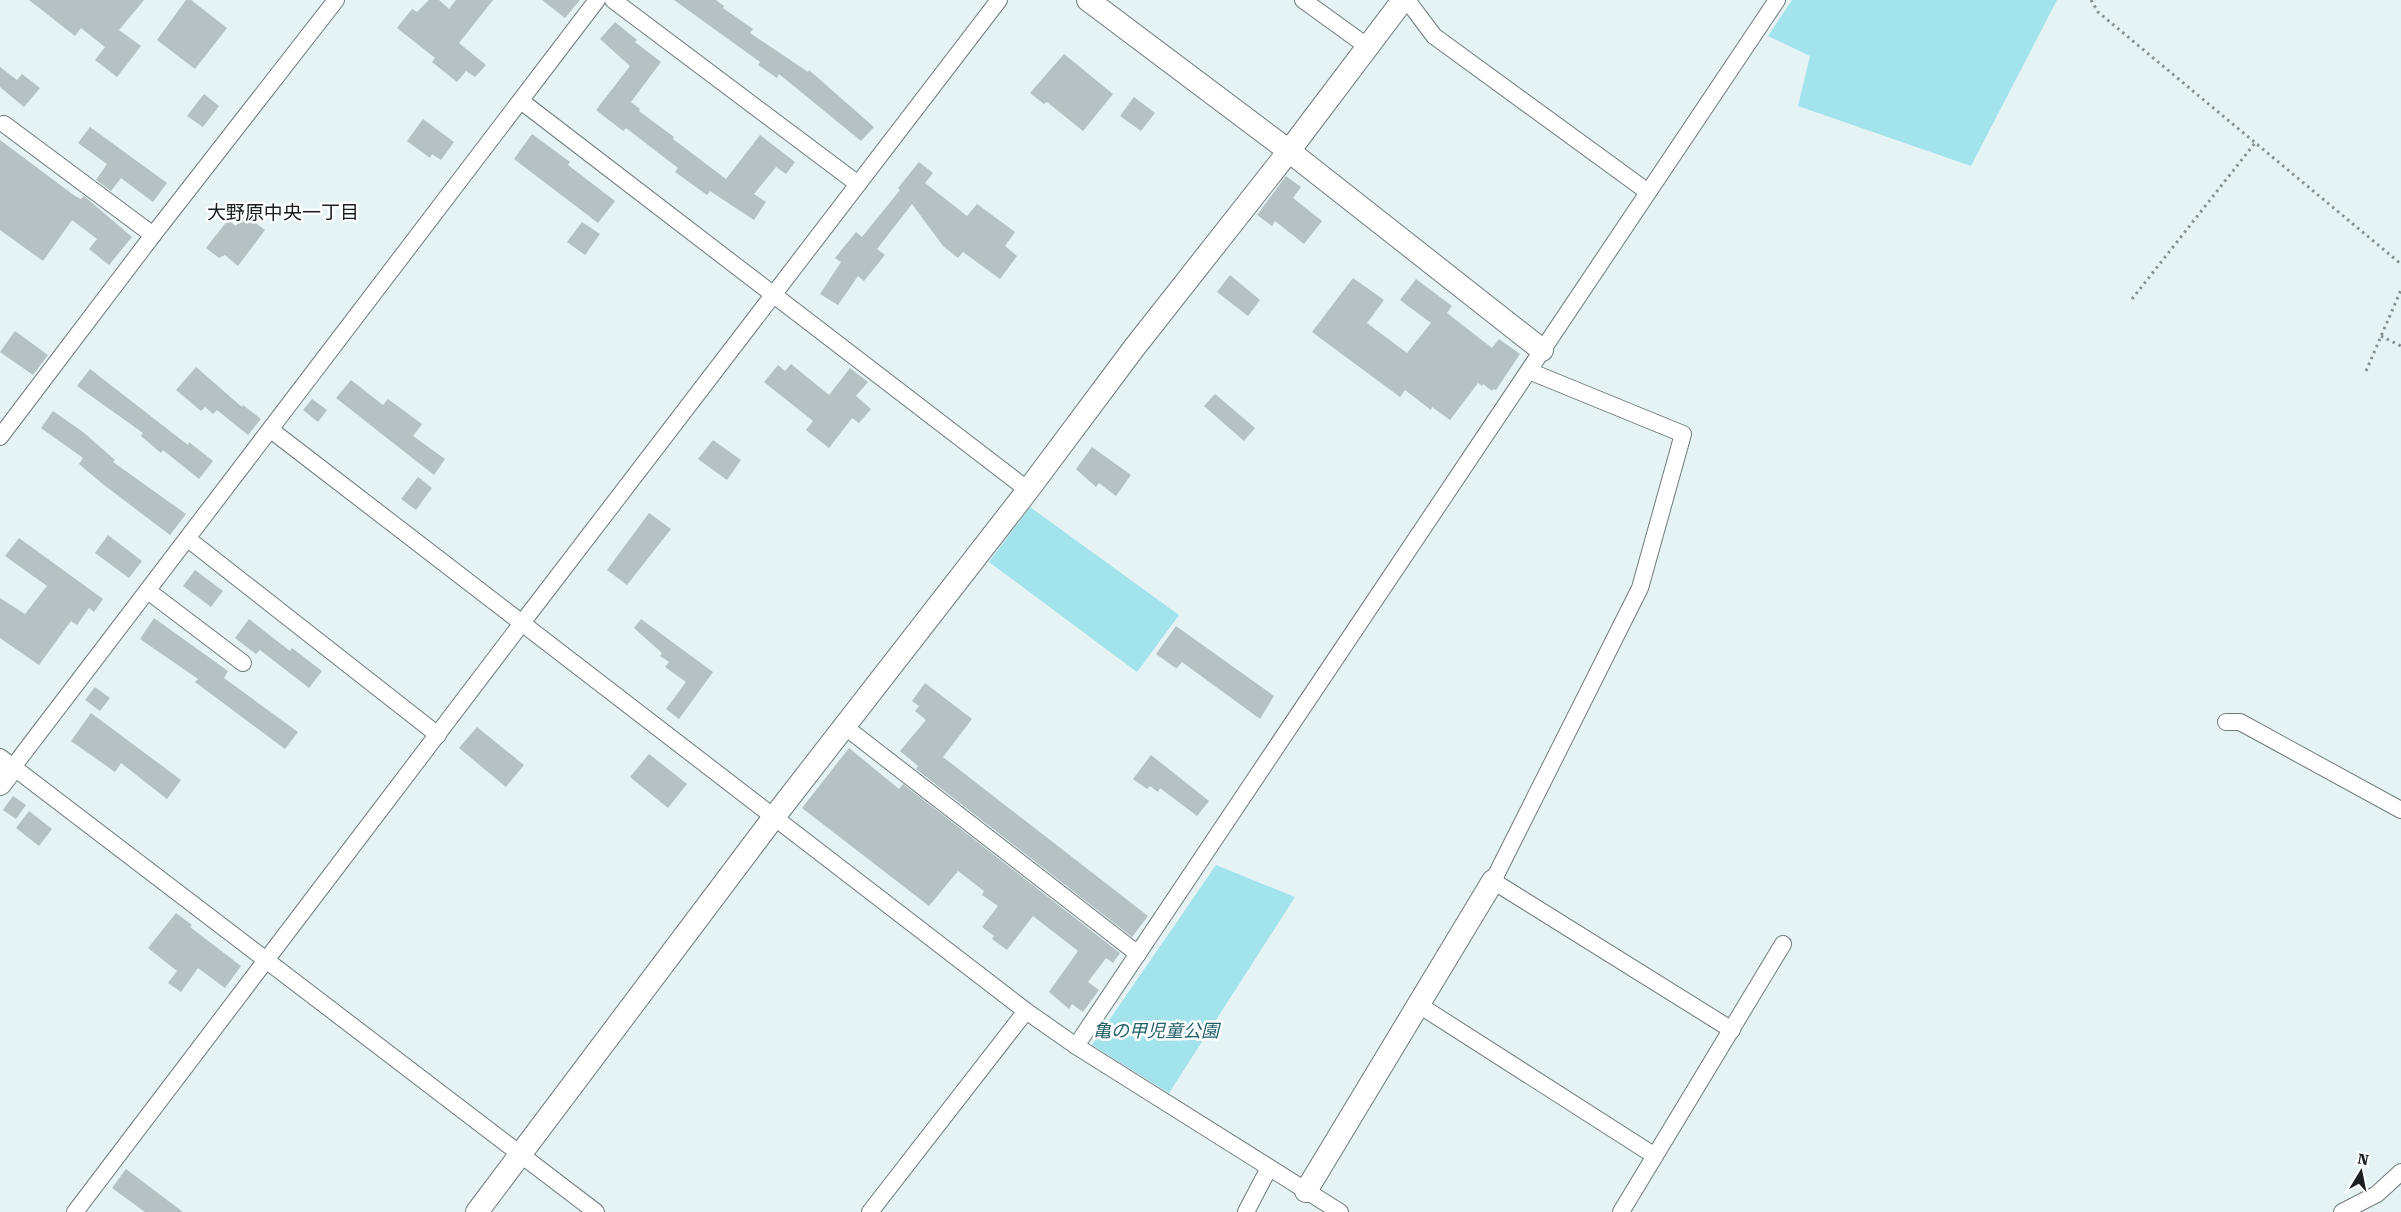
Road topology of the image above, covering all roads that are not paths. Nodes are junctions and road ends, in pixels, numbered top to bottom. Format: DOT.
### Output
graph roads {
  1 [pos="336,0"];
  2 [pos="597,0"];
  3 [pos="613,0"];
  4 [pos="999,0"];
  5 [pos="1088,0"];
  6 [pos="1303,0"];
  7 [pos="1403,0"];
  8 [pos="1407,0"];
  9 [pos="1777,0"];
  10 [pos="1368,47"];
  11 [pos="522,101"];
  12 [pos="4,124"];
  13 [pos="1289,151"];
  14 [pos="858,184"];
  15 [pos="1648,192"];
  16 [pos="153,235"];
  17 [pos="774,294"];
  18 [pos="1542,350"];
  19 [pos="1529,371"];
  20 [pos="271,430"];
  21 [pos="0,438"];
  22 [pos="1028,490"];
  23 [pos="188,538"];
  24 [pos="148,590"];
  25 [pos="522,623"];
  26 [pos="243,663"];
  27 [pos="2226,722"];
  28 [pos="844,726"];
  29 [pos="438,735"];
  30 [pos="4,769"];
  31 [pos="2401,810"];
  32 [pos="774,817"];
  33 [pos="1493,881"];
  34 [pos="1782,944"];
  35 [pos="1138,954"];
  36 [pos="267,960"];
  37 [pos="1419,1005"];
  38 [pos="1026,1011"];
  39 [pos="1732,1030"];
  40 [pos="1076,1046"];
  41 [pos="521,1155"];
  42 [pos="1655,1156"];
  43 [pos="1269,1168"];
  44 [pos="2401,1172"];
  45 [pos="1306,1191"];
  46 [pos="79,1210"];
  47 [pos="477,1212"];
  48 [pos="596,1212"];
  49 [pos="870,1212"];
  50 [pos="1246,1212"];
  51 [pos="1340,1212"];
  52 [pos="1621,1212"];
  53 [pos="2342,1212"];
  1 -- 16 [label="street"];
  2 -- 11 [label="street"];
  3 -- 14 [label="street"];
  4 -- 14 [label="street"];
  5 -- 13 [label="street"];
  6 -- 10 [label="street"];
  7 -- 10 [label="street"];
  8 -- 15 [label="street"];
  9 -- 15 [label="street"];
  10 -- 13 [label="street"];
  11 -- 17 [label="street"];
  11 -- 20 [label="street"];
  12 -- 16 [label="street"];
  13 -- 18 [label="street"];
  13 -- 22 [label="street"];
  14 -- 17 [label="street"];
  15 -- 18 [label="street"];
  16 -- 21 [label="street"];
  17 -- 22 [label="street"];
  17 -- 25 [label="street"];
  18 -- 19 [label="street"];
  19 -- 33 [label="street"];
  19 -- 35 [label="street"];
  20 -- 23 [label="street"];
  20 -- 25 [label="street"];
  22 -- 28 [label="street"];
  23 -- 24 [label="street"];
  23 -- 29 [label="street"];
  24 -- 26 [label="street"];
  24 -- 30 [label="street"];
  25 -- 29 [label="street"];
  25 -- 32 [label="street"];
  27 -- 31 [label="street"];
  28 -- 32 [label="street"];
  28 -- 35 [label="street"];
  29 -- 36 [label="street"];
  30 -- 36 [label="street"];
  32 -- 38 [label="street"];
  32 -- 41 [label="street"];
  33 -- 37 [label="street"];
  33 -- 39 [label="street"];
  34 -- 39 [label="street"];
  35 -- 40 [label="street"];
  36 -- 41 [label="street"];
  36 -- 46 [label="street"];
  37 -- 42 [label="street"];
  37 -- 45 [label="street"];
  38 -- 40 [label="street"];
  38 -- 49 [label="street"];
  39 -- 42 [label="street"];
  40 -- 43 [label="street"];
  41 -- 47 [label="street"];
  41 -- 48 [label="street"];
  42 -- 52 [label="street"];
  43 -- 45 [label="street"];
  43 -- 50 [label="street"];
  44 -- 53 [label="street"];
  45 -- 51 [label="street"];
}
